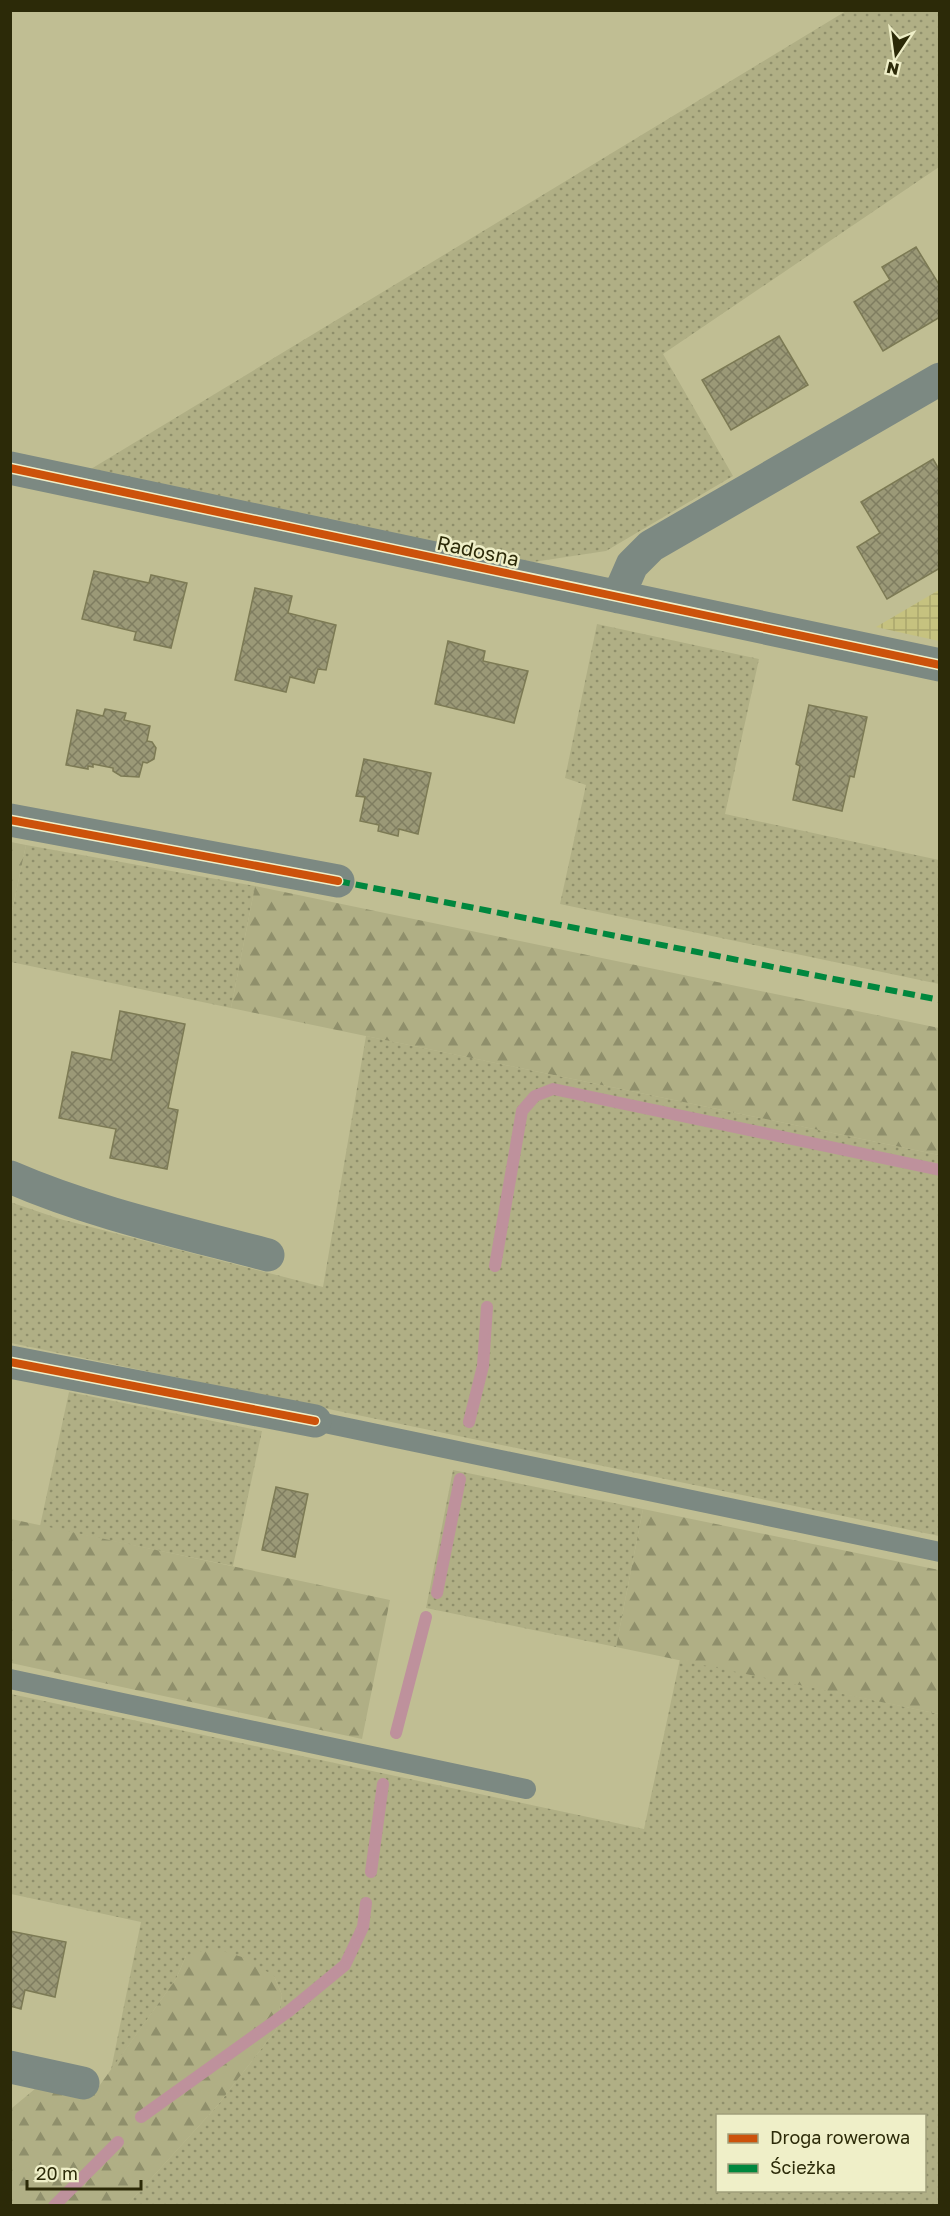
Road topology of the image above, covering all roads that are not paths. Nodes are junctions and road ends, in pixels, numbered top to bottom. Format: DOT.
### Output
graph roads {
  1 [pos="939,379"];
  2 [pos="10,468"];
  3 [pos="618,597"];
  4 [pos="939,665"];
  5 [pos="10,820"];
  6 [pos="338,881"];
  7 [pos="10,1177"];
  8 [pos="268,1255"];
  9 [pos="10,1362"];
  10 [pos="315,1421"];
  11 [pos="939,1552"];
  12 [pos="10,1679"];
  13 [pos="526,1789"];
  14 [pos="10,2067"];
  15 [pos="83,2083"];
  1 -- 3 [label="street"];
  2 -- 3 [label="street, Radosna"];
  3 -- 4 [label="street, Radosna"];
  5 -- 6 [label="street"];
  7 -- 8 [label="street"];
  9 -- 10 [label="street"];
  10 -- 11 [label="lane"];
  12 -- 13 [label="lane"];
  14 -- 15 [label="street"];
}
